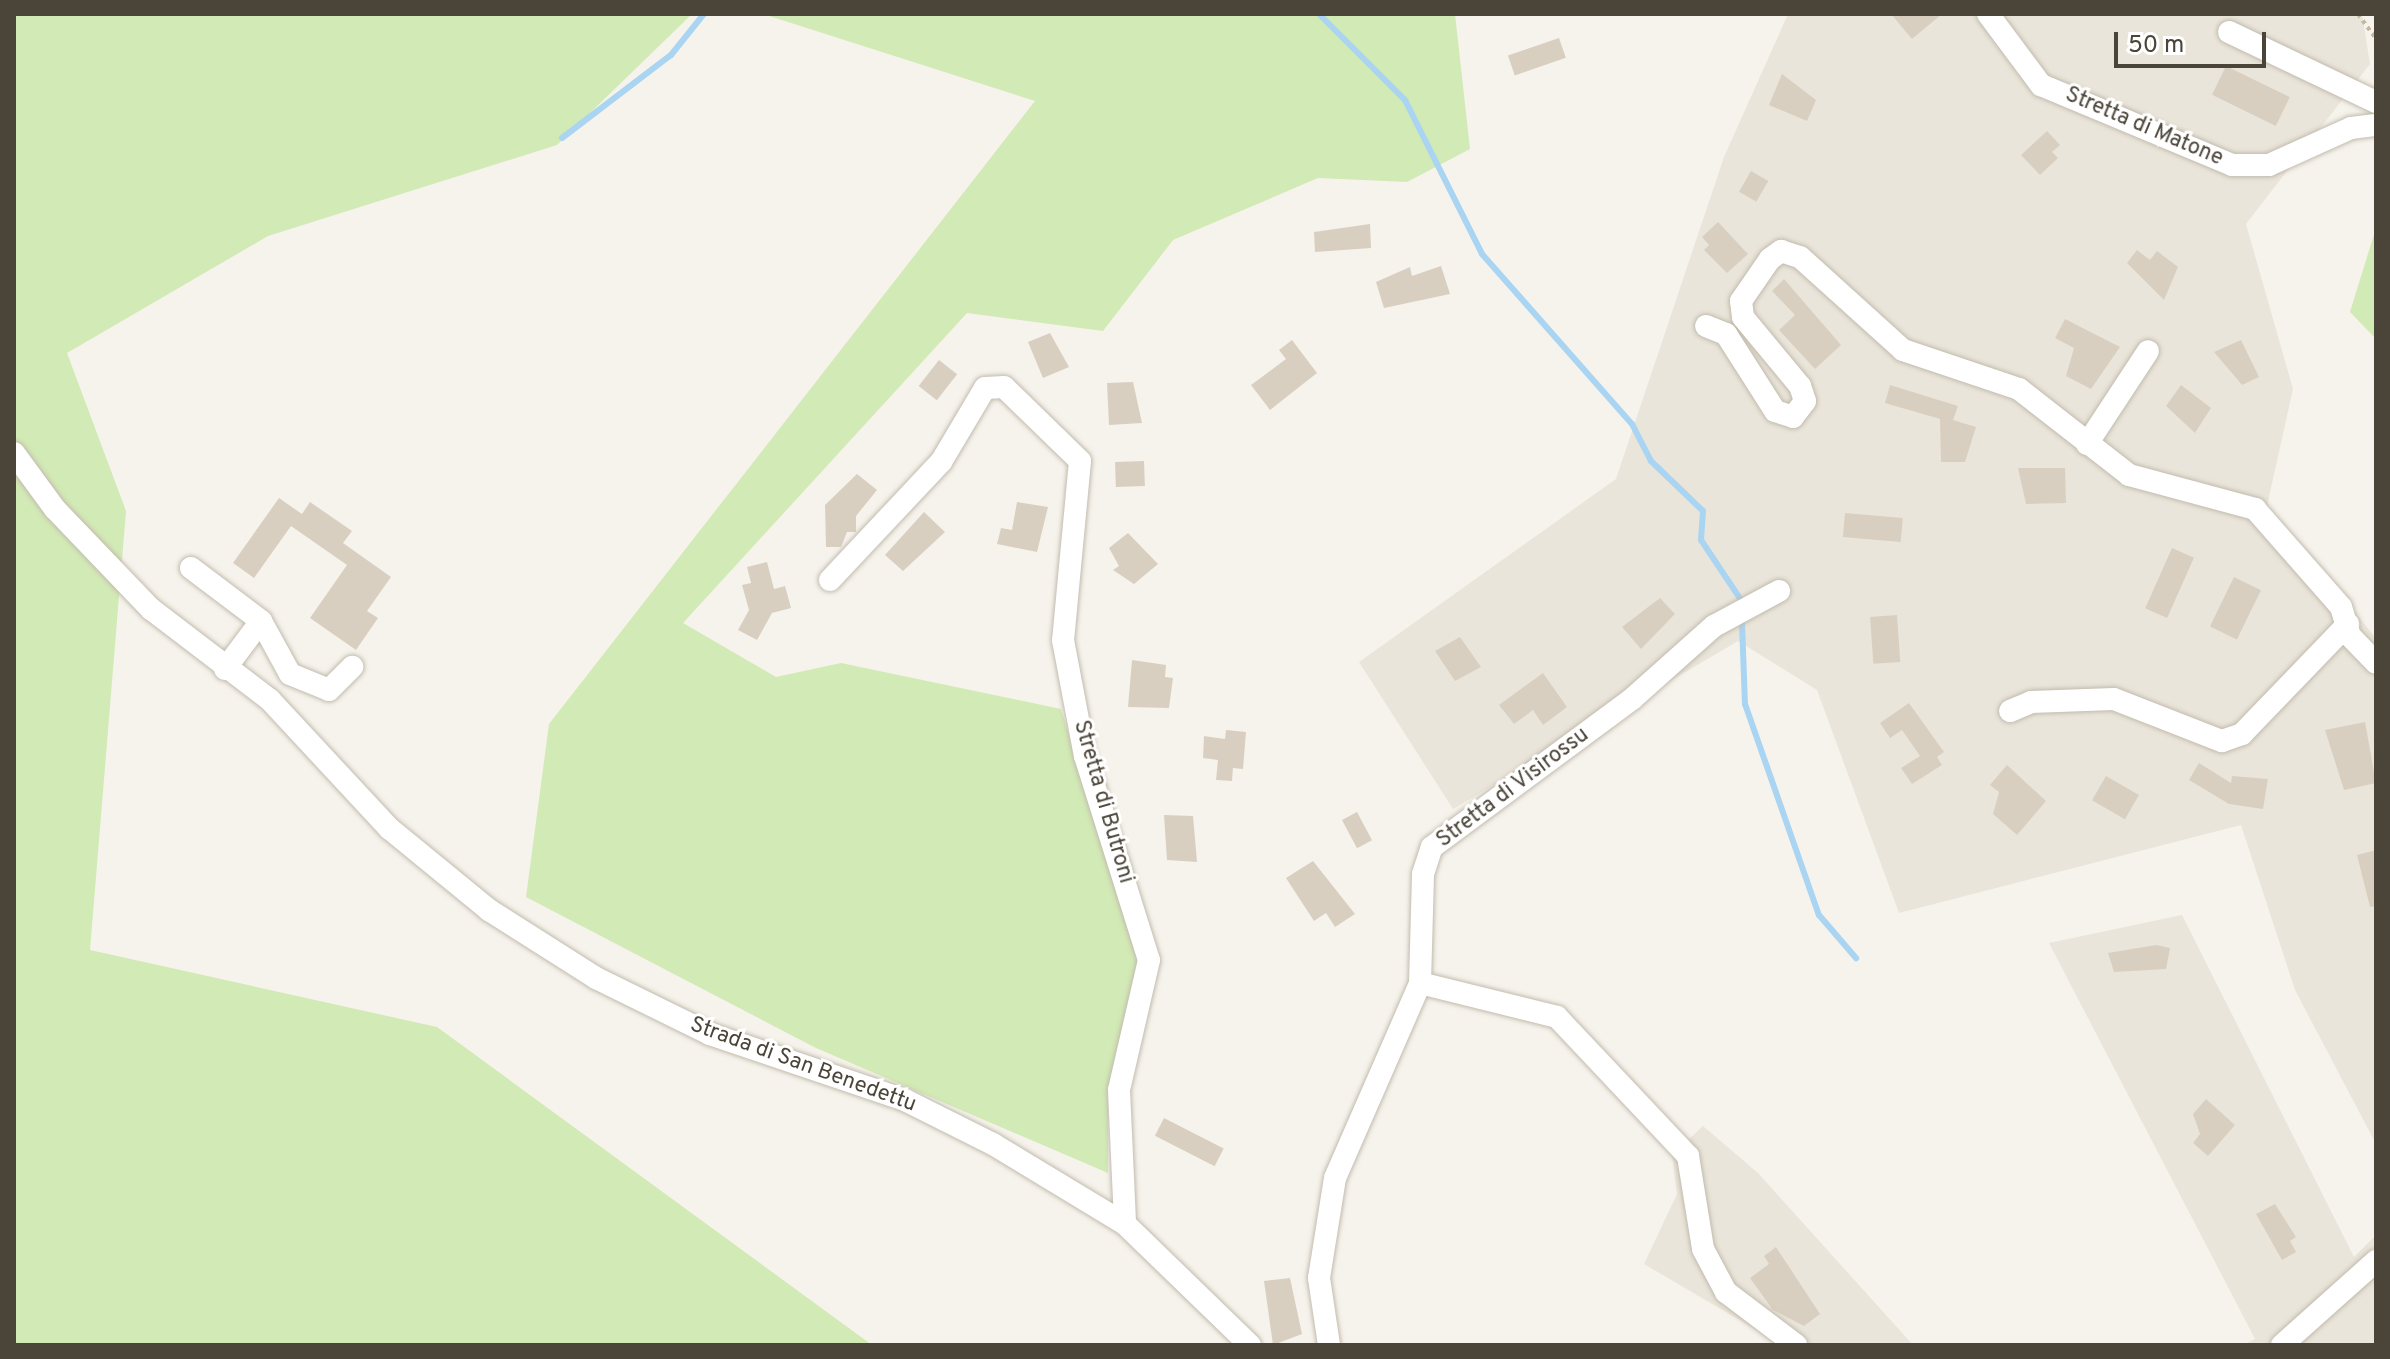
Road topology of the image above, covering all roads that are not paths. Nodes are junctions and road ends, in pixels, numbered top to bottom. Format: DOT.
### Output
graph roads {
  1 [pos="1988,14"];
  2 [pos="2229,32"];
  3 [pos="2376,102"];
  4 [pos="2376,125"];
  5 [pos="1706,326"];
  6 [pos="2148,351"];
  7 [pos="2087,444"];
  8 [pos="14,453"];
  9 [pos="191,568"];
  10 [pos="830,580"];
  11 [pos="1779,591"];
  12 [pos="261,621"];
  13 [pos="2348,624"];
  14 [pos="2376,663"];
  15 [pos="352,667"];
  16 [pos="225,669"];
  17 [pos="2010,711"];
  18 [pos="1420,983"];
  19 [pos="1125,1224"];
  20 [pos="2376,1261"];
  21 [pos="1250,1345"];
  22 [pos="1329,1345"];
  23 [pos="1796,1345"];
  24 [pos="2282,1345"];
  1 -- 4 [label="street, Stretta di Matone"];
  2 -- 3 [label="street"];
  5 -- 7 [label="street"];
  6 -- 7 [label="street"];
  7 -- 13 [label="street"];
  8 -- 16 [label="street, Strada di San Benedettu"];
  9 -- 12 [label="street"];
  10 -- 19 [label="street, Stretta di Butroni"];
  11 -- 18 [label="street, Stretta di Visirossu"];
  12 -- 15 [label="street"];
  12 -- 16 [label="street"];
  13 -- 14 [label="street"];
  13 -- 17 [label="street"];
  16 -- 19 [label="street, Strada di San Benedettu"];
  18 -- 22 [label="street, Stretta di Visirossu"];
  18 -- 23 [label="street"];
  19 -- 21 [label="street, Strada di San Benedettu"];
  20 -- 24 [label="street"];
}
